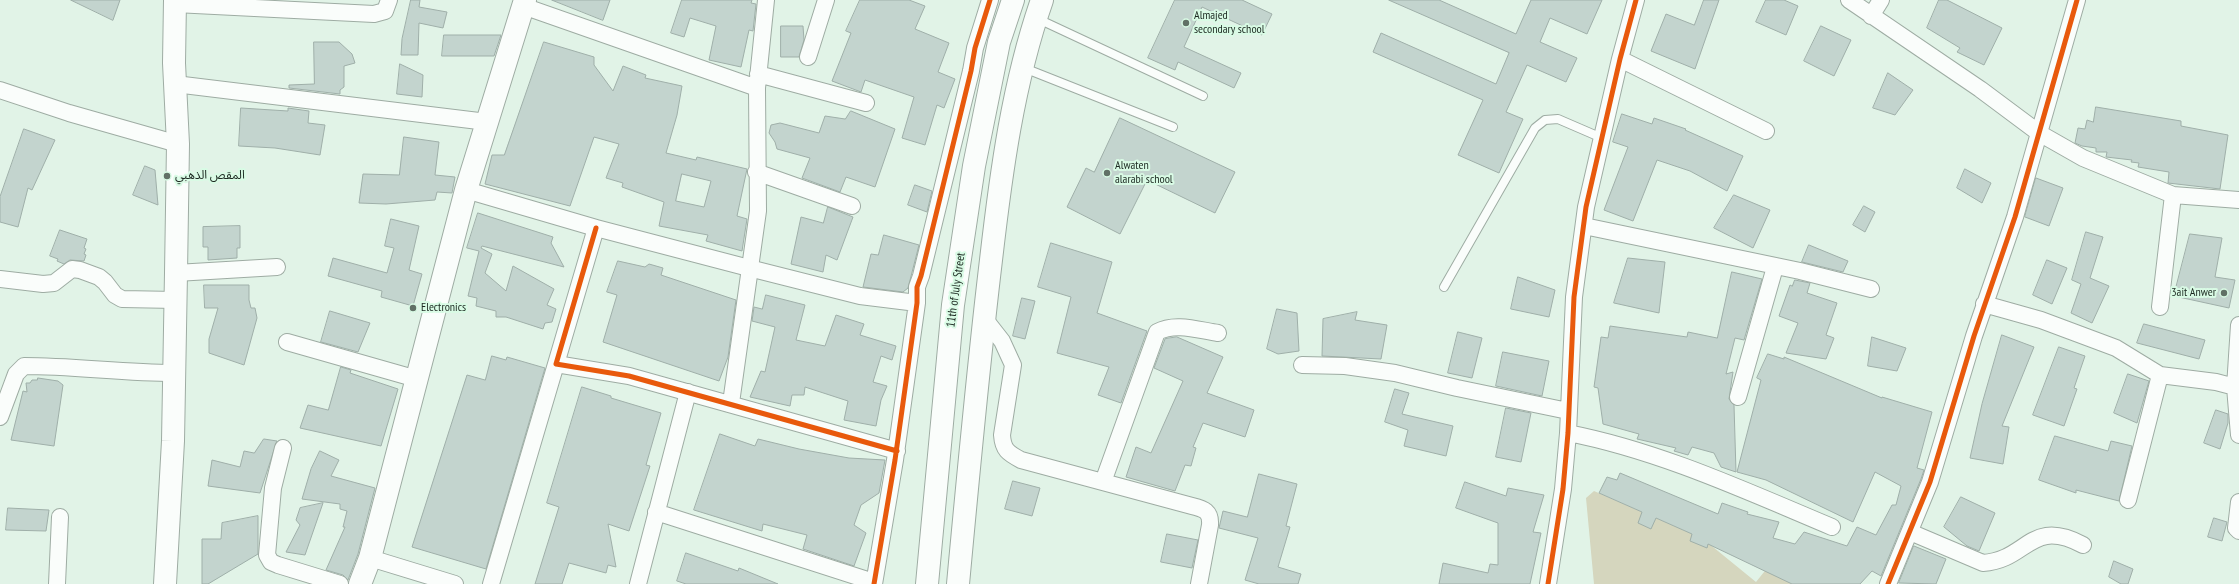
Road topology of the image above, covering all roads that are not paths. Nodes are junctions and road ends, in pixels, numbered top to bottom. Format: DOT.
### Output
graph roads {
  1 [pos="389,0"];
  2 [pos="766,0"];
  3 [pos="826,0"];
  4 [pos="990,0"];
  5 [pos="1013,0"];
  6 [pos="1636,0"];
  7 [pos="1849,0"];
  8 [pos="1881,0"];
  9 [pos="2077,0"];
  10 [pos="175,2"];
  11 [pos="524,3"];
  12 [pos="1038,9"];
  13 [pos="1871,16"];
  14 [pos="808,57"];
  15 [pos="1620,59"];
  16 [pos="1023,68"];
  17 [pos="758,81"];
  18 [pos="175,84"];
  19 [pos="0,90"];
  20 [pos="1203,96"];
  21 [pos="866,103"];
  22 [pos="486,122"];
  23 [pos="1173,126"];
  24 [pos="1766,131"];
  25 [pos="2039,133"];
  26 [pos="1602,138"];
  27 [pos="178,144"];
  28 [pos="756,172"];
  29 [pos="466,190"];
  30 [pos="2173,195"];
  31 [pos="2239,200"];
  32 [pos="852,206"];
  33 [pos="1584,226"];
  34 [pos="596,228"];
  35 [pos="277,267"];
  36 [pos="1775,267"];
  37 [pos="749,268"];
  38 [pos="176,274"];
  39 [pos="0,279"];
  40 [pos="1444,287"];
  41 [pos="1871,289"];
  42 [pos="176,300"];
  43 [pos="917,303"];
  44 [pos="1984,304"];
  45 [pos="2160,307"];
  46 [pos="984,318"];
  47 [pos="2239,325"];
  48 [pos="1218,334"];
  49 [pos="287,342"];
  50 [pos="556,364"];
  51 [pos="1302,365"];
  52 [pos="174,373"];
  53 [pos="2160,375"];
  54 [pos="417,379"];
  55 [pos="2237,387"];
  56 [pos="688,392"];
  57 [pos="1738,397"];
  58 [pos="732,403"];
  59 [pos="1568,411"];
  60 [pos="0,417"];
  61 [pos="1568,433"];
  62 [pos="2239,436"];
  63 [pos="283,448"];
  64 [pos="897,451"];
  65 [pos="1103,482"];
  66 [pos="2128,500"];
  67 [pos="2239,502"];
  68 [pos="656,512"];
  69 [pos="60,517"];
  70 [pos="1832,527"];
  71 [pos="2239,531"];
  72 [pos="1910,532"];
  73 [pos="2083,545"];
  74 [pos="370,558"];
  75 [pos="874,583"];
  76 [pos="57,584"];
  77 [pos="164,584"];
  78 [pos="340,584"];
  79 [pos="360,584"];
  80 [pos="455,584"];
  81 [pos="491,584"];
  82 [pos="638,584"];
  83 [pos="927,584"];
  84 [pos="958,584"];
  85 [pos="1199,584"];
  86 [pos="1548,584"];
  87 [pos="1888,584"];
  1 -- 10 [label="street"];
  2 -- 17 [label="street"];
  3 -- 14 [label="street"];
  4 -- 43 [label="street"];
  5 -- 83 [label="main road, 11th of July Street"];
  6 -- 15 [label="street"];
  7 -- 13 [label="street"];
  8 -- 13 [label="street"];
  9 -- 25 [label="street"];
  10 -- 18 [label="main road"];
  11 -- 17 [label="street"];
  11 -- 22 [label="main road"];
  12 -- 16 [label="main road"];
  12 -- 20 [label="lane"];
  13 -- 25 [label="street"];
  15 -- 24 [label="street"];
  15 -- 26 [label="street"];
  16 -- 23 [label="lane"];
  16 -- 46 [label="main road"];
  17 -- 21 [label="street"];
  17 -- 28 [label="street"];
  18 -- 22 [label="street"];
  18 -- 27 [label="main road"];
  19 -- 27 [label="street"];
  22 -- 29 [label="main road"];
  25 -- 30 [label="street"];
  25 -- 44 [label="street"];
  26 -- 33 [label="street"];
  26 -- 40 [label="lane"];
  27 -- 38 [label="main road"];
  28 -- 32 [label="street"];
  28 -- 37 [label="street"];
  29 -- 34 [label="street"];
  29 -- 54 [label="main road"];
  30 -- 31 [label="street"];
  30 -- 45 [label="street"];
  33 -- 36 [label="street"];
  33 -- 59 [label="street"];
  34 -- 37 [label="street"];
  34 -- 50 [label="street"];
  35 -- 38 [label="street"];
  36 -- 41 [label="street"];
  36 -- 57 [label="street"];
  37 -- 43 [label="street"];
  37 -- 58 [label="street"];
  38 -- 42 [label="main road"];
  39 -- 42 [label="street"];
  42 -- 52 [label="main road"];
  43 -- 64 [label="street"];
  44 -- 53 [label="street"];
  44 -- 72 [label="street"];
  46 -- 65 [label="street"];
  46 -- 84 [label="main road"];
  47 -- 55 [label="street"];
  48 -- 65 [label="street"];
  49 -- 54 [label="street"];
  50 -- 56 [label="street"];
  50 -- 81 [label="street"];
  51 -- 59 [label="street"];
  52 -- 60 [label="street"];
  52 -- 77 [label="main road"];
  53 -- 55 [label="street"];
  53 -- 66 [label="street"];
  54 -- 74 [label="main road"];
  55 -- 62 [label="street"];
  56 -- 58 [label="street"];
  56 -- 68 [label="street"];
  58 -- 64 [label="street"];
  59 -- 61 [label="street"];
  61 -- 70 [label="street"];
  61 -- 86 [label="street"];
  63 -- 78 [label="street"];
  64 -- 75 [label="street"];
  65 -- 85 [label="street"];
  67 -- 71 [label="street"];
  68 -- 75 [label="street"];
  68 -- 82 [label="street"];
  69 -- 76 [label="street"];
  72 -- 73 [label="street"];
  72 -- 87 [label="street"];
  74 -- 79 [label="main road"];
  74 -- 80 [label="street"];
}
